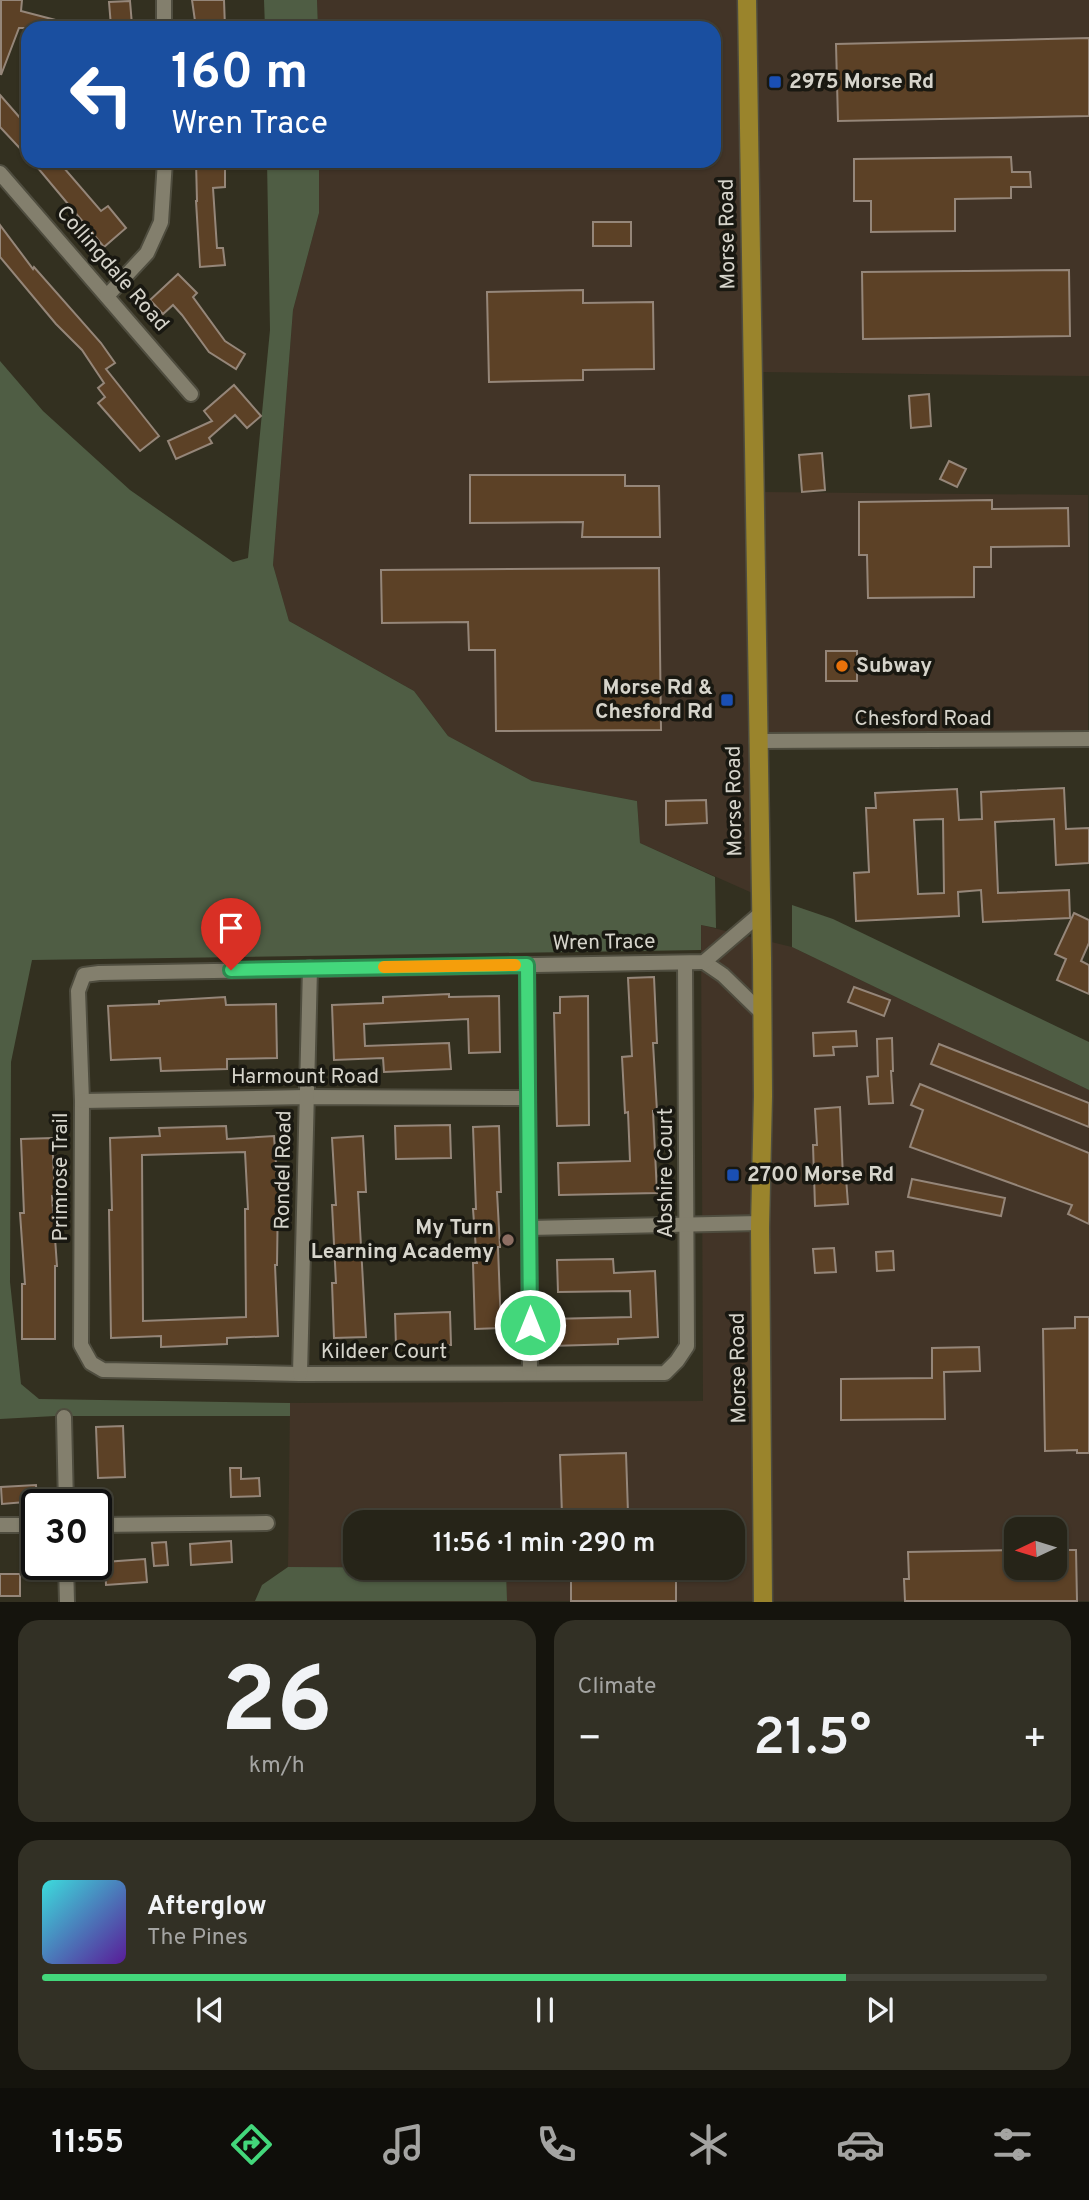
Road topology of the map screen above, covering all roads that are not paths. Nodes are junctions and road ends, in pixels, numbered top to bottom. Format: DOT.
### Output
graph roads {
  1 [pos="164,0"];
  2 [pos="747,0"];
  3 [pos="164,21"];
  4 [pos="165,168"];
  5 [pos="0,173"];
  6 [pos="107,296"];
  7 [pos="191,394"];
  8 [pos="1089,739"];
  9 [pos="757,741"];
  10 [pos="760,914"];
  11 [pos="704,962"];
  12 [pos="685,963"];
  13 [pos="527,965"];
  14 [pos="310,968"];
  15 [pos="84,975"];
  16 [pos="762,1013"];
  17 [pos="306,1097"];
  18 [pos="528,1098"];
  19 [pos="82,1101"];
  20 [pos="760,1223"];
  21 [pos="688,1224"];
  22 [pos="529,1228"];
  23 [pos="103,1370"];
  24 [pos="530,1373"];
  25 [pos="665,1373"];
  26 [pos="300,1374"];
  27 [pos="64,1417"];
  28 [pos="66,1489"];
  29 [pos="267,1523"];
  30 [pos="0,1525"];
  31 [pos="21,1525"];
  32 [pos="112,1525"];
  33 [pos="66,1580"];
  34 [pos="67,1601"];
  35 [pos="764,1601"];
  1 -- 3 [label="street"];
  2 -- 9 [label="main road, Morse Road"];
  4 -- 6 [label="street"];
  5 -- 6 [label="street, Collingdale Road"];
  6 -- 7 [label="street, Collingdale Road"];
  8 -- 9 [label="street, Chesford Road"];
  9 -- 10 [label="main road, Morse Road"];
  10 -- 11 [label="street"];
  10 -- 16 [label="main road, Morse Road"];
  11 -- 12 [label="street, Wren Trace"];
  11 -- 16 [label="street"];
  12 -- 13 [label="street, Wren Trace"];
  12 -- 21 [label="street, Abshire Court"];
  13 -- 14 [label="street, Wren Trace"];
  13 -- 18 [label="street"];
  14 -- 15 [label="street, Wren Trace"];
  14 -- 17 [label="street, Rondel Road"];
  15 -- 19 [label="street, Primrose Trail"];
  16 -- 20 [label="main road, Morse Road"];
  17 -- 18 [label="street, Harmount Road"];
  17 -- 19 [label="street, Harmount Road"];
  17 -- 26 [label="street, Rondel Road"];
  18 -- 22 [label="street"];
  19 -- 23 [label="street, Primrose Trail"];
  20 -- 21 [label="street"];
  20 -- 35 [label="main road, Morse Road"];
  21 -- 22 [label="street"];
  21 -- 25 [label="street, Abshire Court"];
  22 -- 24 [label="street"];
  23 -- 26 [label="street, Kildeer Court"];
  24 -- 25 [label="street, Kildeer Court"];
  24 -- 26 [label="street, Kildeer Court"];
  27 -- 28 [label="street"];
  29 -- 32 [label="street"];
  30 -- 31 [label="street"];
  33 -- 34 [label="street"];
}
